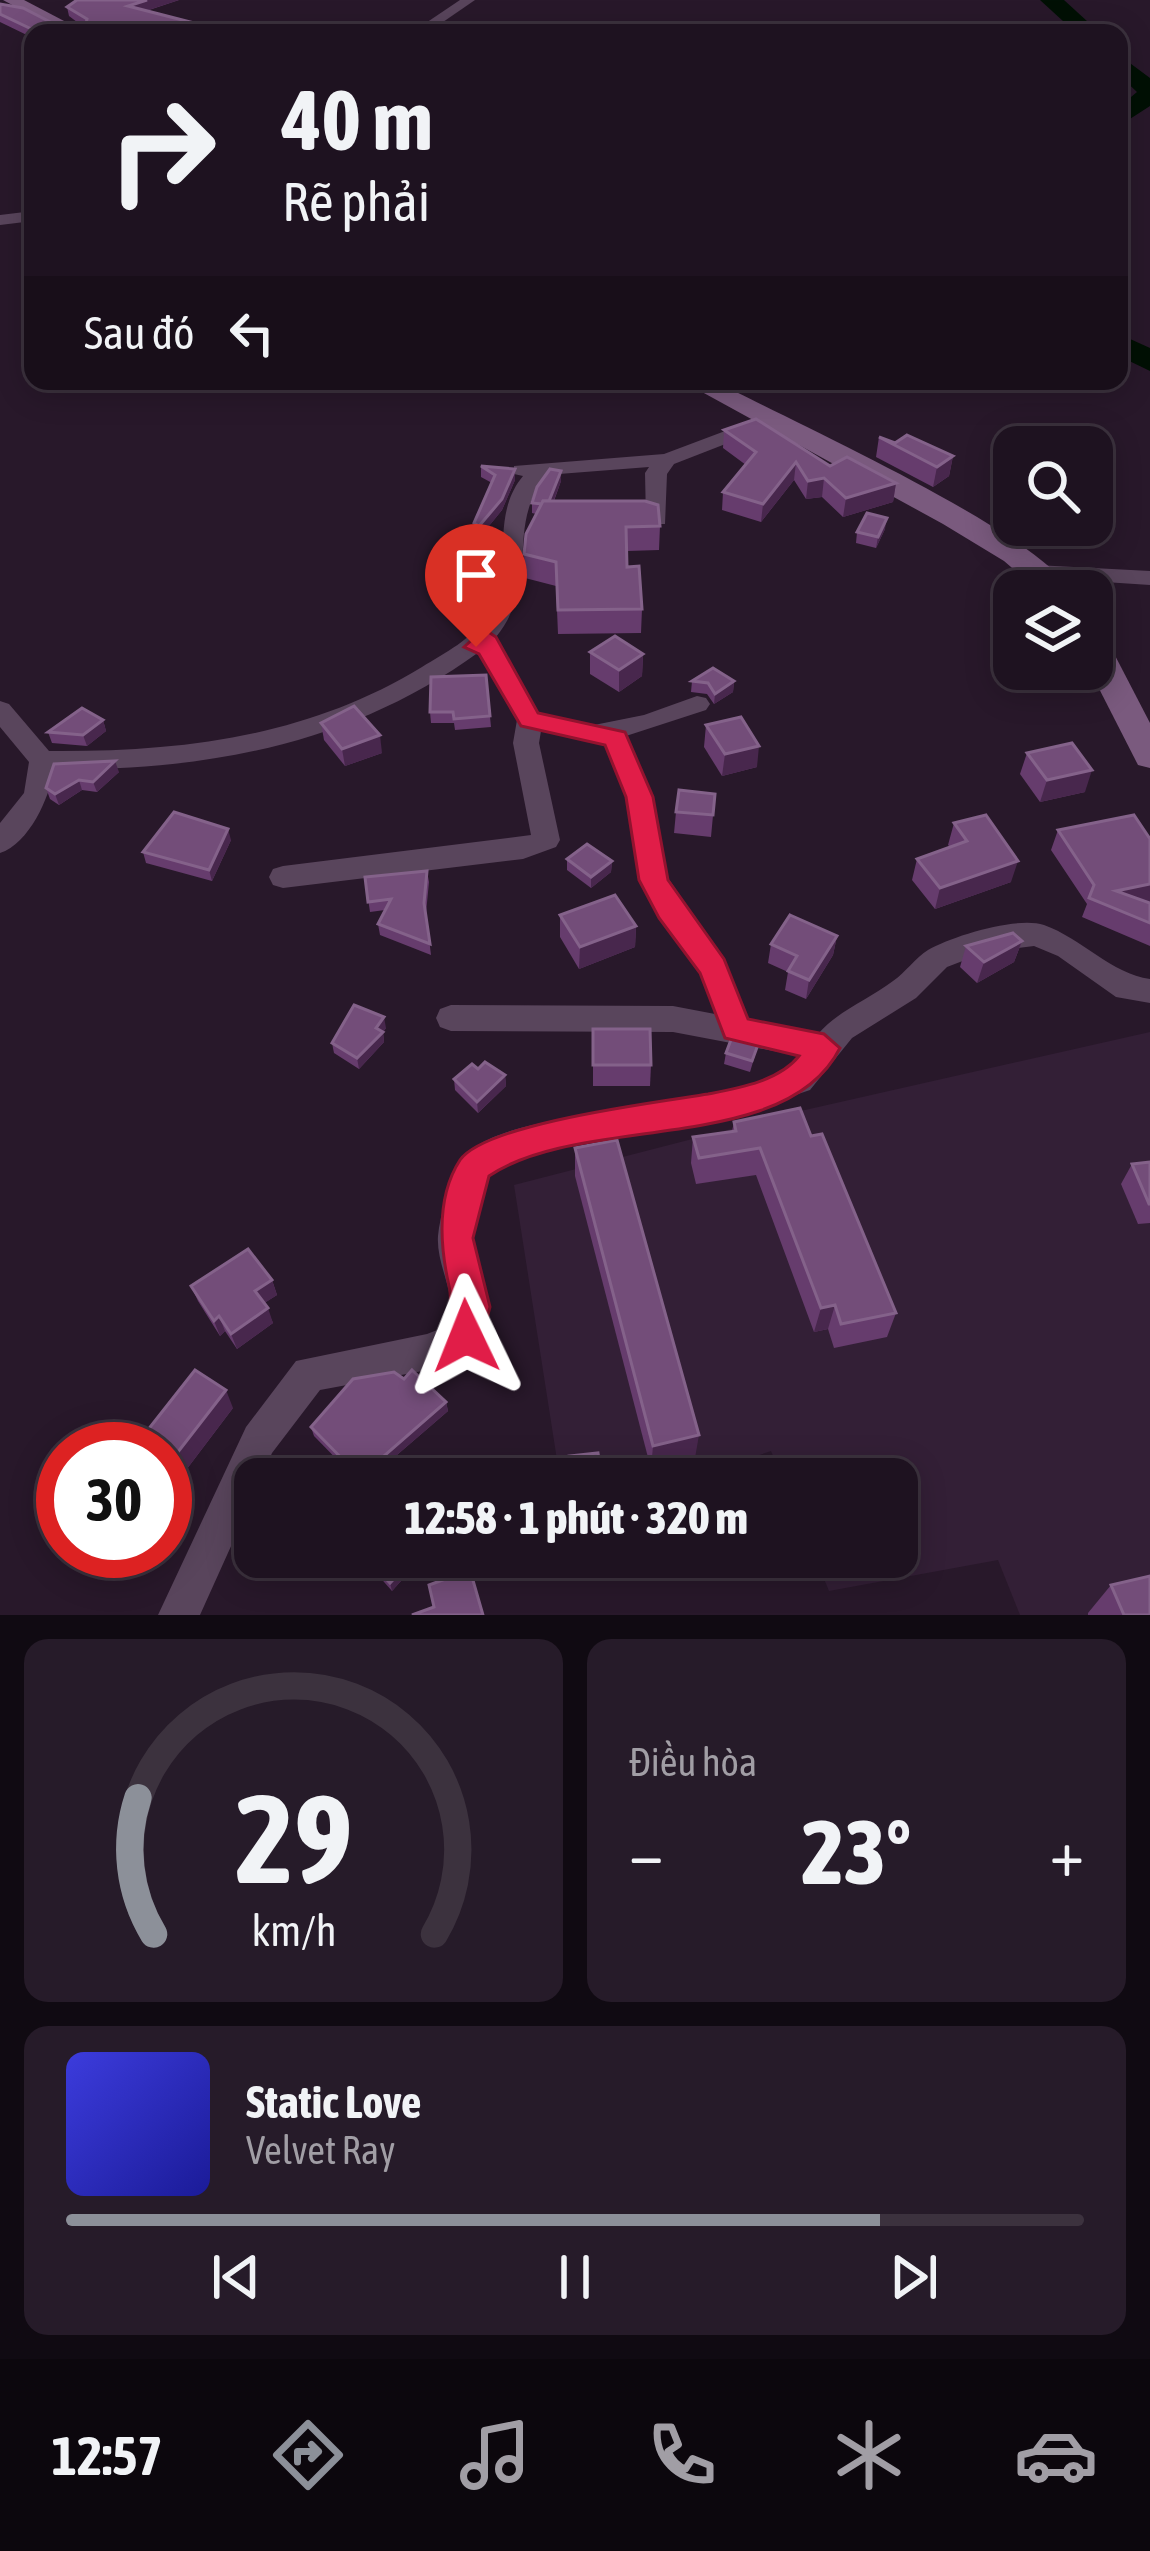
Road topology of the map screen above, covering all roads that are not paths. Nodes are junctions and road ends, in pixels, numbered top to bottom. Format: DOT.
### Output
graph roads {
  1 [pos="469,0"];
  2 [pos="15,1"];
  3 [pos="60,24"];
  4 [pos="432,24"];
  5 [pos="711,390"];
  6 [pos="767,422"];
  7 [pos="667,460"];
  8 [pos="504,469"];
  9 [pos="537,472"];
  10 [pos="657,519"];
  11 [pos="1031,570"];
  12 [pos="1150,578"];
  13 [pos="1113,579"];
  14 [pos="484,637"];
  15 [pos="1113,683"];
  16 [pos="697,704"];
  17 [pos="0,710"];
  18 [pos="530,720"];
  19 [pos="603,731"];
  20 [pos="1150,756"];
  21 [pos="42,760"];
  22 [pos="0,842"];
  23 [pos="283,877"];
  24 [pos="1150,991"];
  25 [pos="451,1018"];
  26 [pos="736,1029"];
  27 [pos="824,1048"];
  28 [pos="179,1615"];
  1 -- 4 [label="street"];
  2 -- 3 [label="street"];
  5 -- 6 [label="street"];
  6 -- 7 [label="street"];
  6 -- 11 [label="street"];
  7 -- 9 [label="street"];
  7 -- 10 [label="street"];
  8 -- 9 [label="street"];
  9 -- 14 [label="street"];
  12 -- 13 [label="street"];
  14 -- 18 [label="street"];
  14 -- 21 [label="street"];
  15 -- 20 [label="street"];
  16 -- 19 [label="street"];
  17 -- 21 [label="street"];
  18 -- 19 [label="street"];
  18 -- 23 [label="street"];
  19 -- 26 [label="street"];
  21 -- 22 [label="street"];
  24 -- 27 [label="street"];
  25 -- 26 [label="street"];
  26 -- 27 [label="street"];
  27 -- 28 [label="street"];
}
